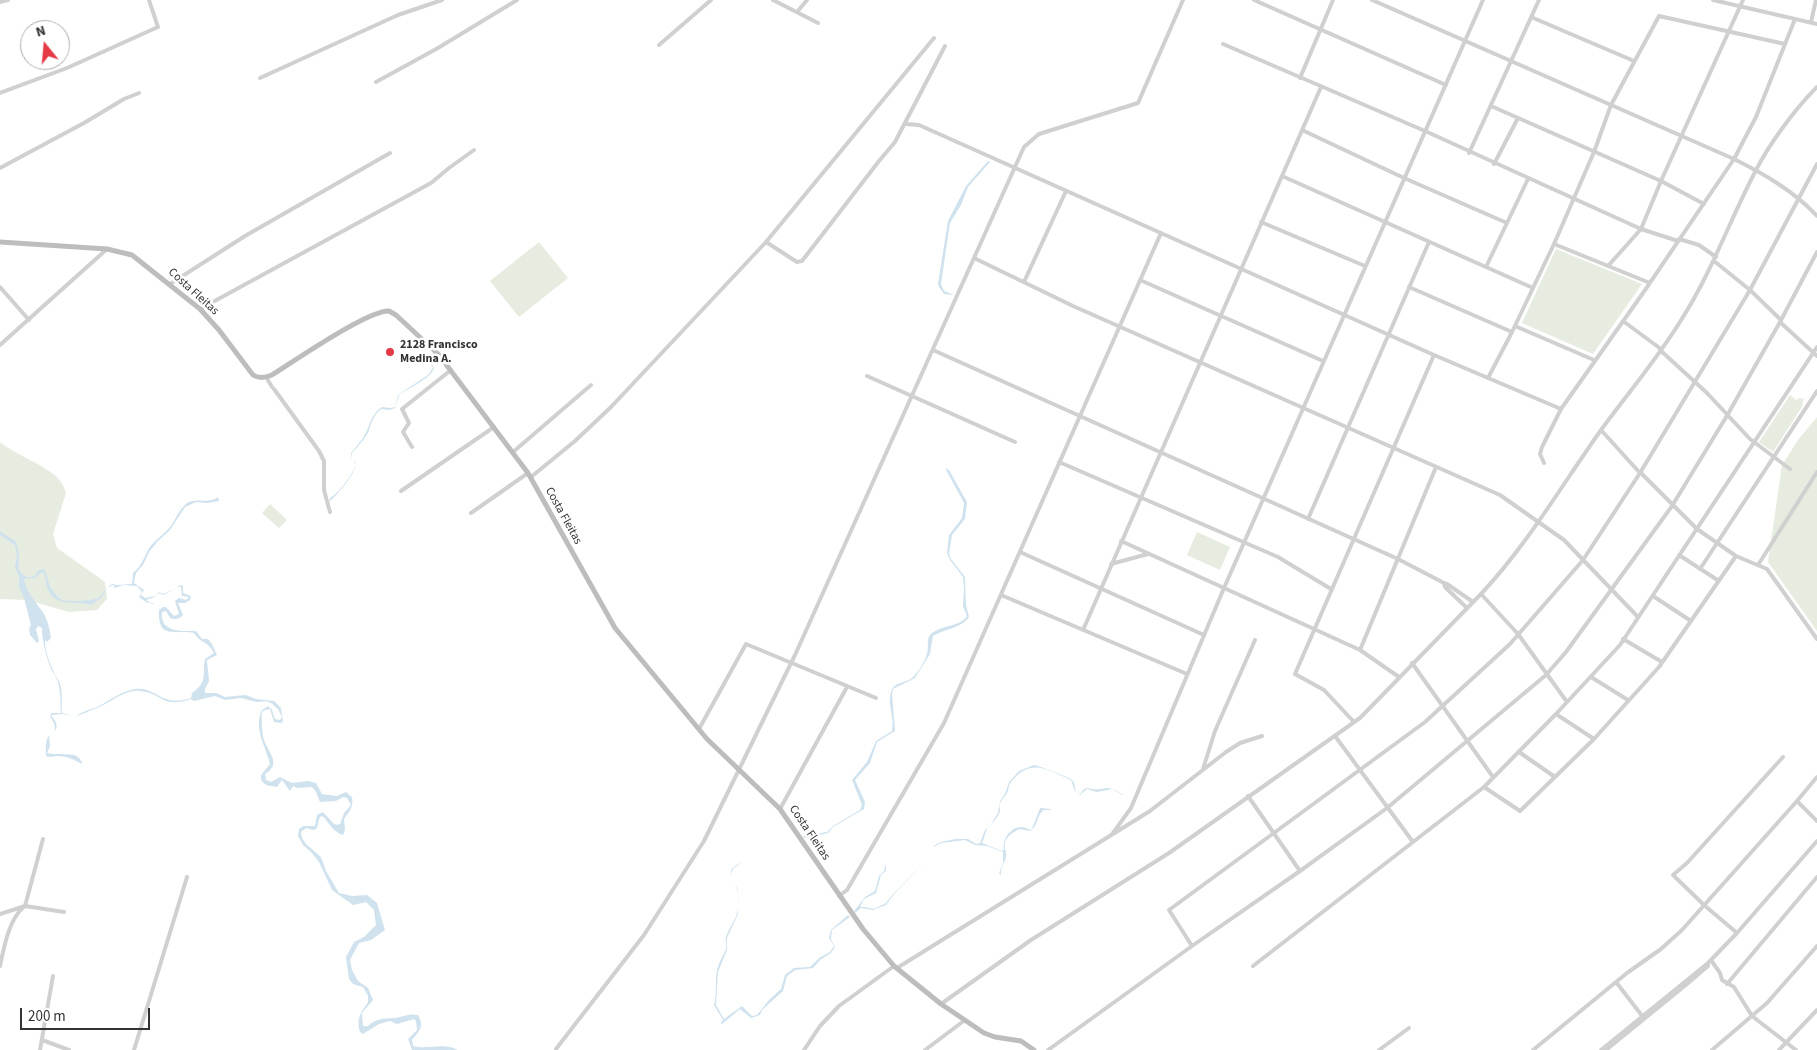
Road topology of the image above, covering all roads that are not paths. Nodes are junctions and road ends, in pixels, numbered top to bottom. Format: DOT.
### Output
graph roads {
  1 [pos="8,0"];
  2 [pos="149,0"];
  3 [pos="442,0"];
  4 [pos="517,0"];
  5 [pos="711,0"];
  6 [pos="774,0"];
  7 [pos="807,0"];
  8 [pos="1183,0"];
  9 [pos="1254,0"];
  10 [pos="1333,0"];
  11 [pos="1372,0"];
  12 [pos="1483,0"];
  13 [pos="1538,0"];
  14 [pos="1714,0"];
  15 [pos="1743,0"];
  16 [pos="1816,0"];
  17 [pos="0,2"];
  18 [pos="1742,5"];
  19 [pos="798,12"];
  20 [pos="1531,18"];
  21 [pos="1795,19"];
  22 [pos="818,22"];
  23 [pos="1811,22"];
  24 [pos="1817,24"];
  25 [pos="1320,29"];
  26 [pos="1729,31"];
  27 [pos="934,38"];
  28 [pos="1465,41"];
  29 [pos="1223,44"];
  30 [pos="1785,44"];
  31 [pos="659,45"];
  32 [pos="945,46"];
  33 [pos="1634,61"];
  34 [pos="1510,62"];
  35 [pos="260,78"];
  36 [pos="1300,78"];
  37 [pos="376,82"];
  38 [pos="1446,84"];
  39 [pos="1321,87"];
  40 [pos="1817,87"];
  41 [pos="0,93"];
  42 [pos="139,93"];
  43 [pos="1611,105"];
  44 [pos="1490,106"];
  45 [pos="1518,118"];
  46 [pos="906,124"];
  47 [pos="1302,130"];
  48 [pos="1425,132"];
  49 [pos="1681,135"];
  50 [pos="474,150"];
  51 [pos="390,152"];
  52 [pos="1594,152"];
  53 [pos="1469,153"];
  54 [pos="1734,159"];
  55 [pos="1494,164"];
  56 [pos="1817,164"];
  57 [pos="0,168"];
  58 [pos="1015,168"];
  59 [pos="1756,170"];
  60 [pos="1282,176"];
  61 [pos="1404,178"];
  62 [pos="1528,179"];
  63 [pos="1661,180"];
  64 [pos="1066,191"];
  65 [pos="1799,198"];
  66 [pos="1573,199"];
  67 [pos="1704,204"];
  68 [pos="1817,216"];
  69 [pos="1262,222"];
  70 [pos="1385,222"];
  71 [pos="1507,223"];
  72 [pos="1641,229"];
  73 [pos="1160,233"];
  74 [pos="1679,240"];
  75 [pos="0,242"];
  76 [pos="766,242"];
  77 [pos="1429,242"];
  78 [pos="1554,244"];
  79 [pos="108,249"];
  80 [pos="1817,252"];
  81 [pos="974,258"];
  82 [pos="1715,259"];
  83 [pos="1365,266"];
  84 [pos="1608,266"];
  85 [pos="1486,267"];
  86 [pos="1241,269"];
  87 [pos="1140,280"];
  88 [pos="1024,282"];
  89 [pos="1650,283"];
  90 [pos="170,284"];
  91 [pos="0,287"];
  92 [pos="1409,287"];
  93 [pos="1533,288"];
  94 [pos="1750,290"];
  95 [pos="200,310"];
  96 [pos="1344,314"];
  97 [pos="1220,315"];
  98 [pos="29,320"];
  99 [pos="1623,321"];
  100 [pos="1781,321"];
  101 [pos="1119,326"];
  102 [pos="1516,326"];
  103 [pos="1512,332"];
  104 [pos="1389,334"];
  105 [pos="0,345"];
  106 [pos="1817,347"];
  107 [pos="933,350"];
  108 [pos="1661,350"];
  109 [pos="1815,354"];
  110 [pos="1434,355"];
  111 [pos="1594,360"];
  112 [pos="1323,361"];
  113 [pos="1200,362"];
  114 [pos="451,370"];
  115 [pos="867,376"];
  116 [pos="266,377"];
  117 [pos="1488,378"];
  118 [pos="1695,382"];
  119 [pos="591,385"];
  120 [pos="1817,392"];
  121 [pos="912,396"];
  122 [pos="1303,408"];
  123 [pos="1561,409"];
  124 [pos="1728,414"];
  125 [pos="1080,415"];
  126 [pos="494,427"];
  127 [pos="1348,428"];
  128 [pos="1601,430"];
  129 [pos="1015,442"];
  130 [pos="1755,442"];
  131 [pos="412,447"];
  132 [pos="1392,447"];
  133 [pos="513,452"];
  134 [pos="1160,452"];
  135 [pos="1774,457"];
  136 [pos="1059,462"];
  137 [pos="1544,463"];
  138 [pos="1436,467"];
  139 [pos="1790,469"];
  140 [pos="1817,472"];
  141 [pos="1640,473"];
  142 [pos="529,475"];
  143 [pos="401,491"];
  144 [pos="1140,497"];
  145 [pos="1263,498"];
  146 [pos="1672,506"];
  147 [pos="330,512"];
  148 [pos="472,513"];
  149 [pos="1308,519"];
  150 [pos="1539,521"];
  151 [pos="1697,529"];
  152 [pos="1353,539"];
  153 [pos="1121,541"];
  154 [pos="1244,542"];
  155 [pos="1717,543"];
  156 [pos="1020,552"];
  157 [pos="1148,554"];
  158 [pos="1680,556"];
  159 [pos="1736,556"];
  160 [pos="1398,559"];
  161 [pos="1583,560"];
  162 [pos="1111,564"];
  163 [pos="1758,564"];
  164 [pos="1700,569"];
  165 [pos="1719,581"];
  166 [pos="1444,583"];
  167 [pos="1101,588"];
  168 [pos="1224,588"];
  169 [pos="1610,588"];
  170 [pos="1331,589"];
  171 [pos="1481,594"];
  172 [pos="1001,595"];
  173 [pos="1652,596"];
  174 [pos="1473,602"];
  175 [pos="1468,608"];
  176 [pos="1638,617"];
  177 [pos="1691,621"];
  178 [pos="1314,629"];
  179 [pos="1083,630"];
  180 [pos="1518,634"];
  181 [pos="1204,635"];
  182 [pos="1817,639"];
  183 [pos="1255,640"];
  184 [pos="1623,640"];
  185 [pos="1360,650"];
  186 [pos="1662,662"];
  187 [pos="791,663"];
  188 [pos="1412,663"];
  189 [pos="1187,674"];
  190 [pos="1546,675"];
  191 [pos="1399,677"];
  192 [pos="1591,677"];
  193 [pos="848,686"];
  194 [pos="876,698"];
  195 [pos="1628,700"];
  196 [pos="1567,702"];
  197 [pos="1442,706"];
  198 [pos="1556,714"];
  199 [pos="1354,722"];
  200 [pos="699,729"];
  201 [pos="1262,736"];
  202 [pos="1335,736"];
  203 [pos="1594,739"];
  204 [pos="1467,742"];
  205 [pos="1519,752"];
  206 [pos="1784,756"];
  207 [pos="739,769"];
  208 [pos="1203,770"];
  209 [pos="1360,770"];
  210 [pos="1817,776"];
  211 [pos="1493,777"];
  212 [pos="1555,777"];
  213 [pos="1484,787"];
  214 [pos="1248,796"];
  215 [pos="1797,802"];
  216 [pos="1387,808"];
  217 [pos="780,809"];
  218 [pos="1817,821"];
  219 [pos="1113,833"];
  220 [pos="1273,833"];
  221 [pos="43,839"];
  222 [pos="1817,841"];
  223 [pos="1413,842"];
  224 [pos="1300,872"];
  225 [pos="186,877"];
  226 [pos="1817,877"];
  227 [pos="839,896"];
  228 [pos="1704,905"];
  229 [pos="25,906"];
  230 [pos="64,912"];
  231 [pos="0,914"];
  232 [pos="1736,933"];
  233 [pos="1192,946"];
  234 [pos="1817,946"];
  235 [pos="1710,961"];
  236 [pos="0,966"];
  237 [pos="1253,966"];
  238 [pos="896,967"];
  239 [pos="53,976"];
  240 [pos="1616,982"];
  241 [pos="1727,984"];
  242 [pos="941,1004"];
  243 [pos="1817,1010"];
  244 [pos="1752,1016"];
  245 [pos="1644,1018"];
  246 [pos="965,1020"];
  247 [pos="1409,1028"];
  248 [pos="42,1040"];
  249 [pos="1787,1043"];
  250 [pos="556,1049"];
  251 [pos="40,1050"];
  252 [pos="69,1050"];
  253 [pos="134,1050"];
  254 [pos="804,1050"];
  255 [pos="925,1050"];
  256 [pos="1034,1050"];
  257 [pos="1048,1050"];
  258 [pos="1379,1050"];
  259 [pos="1533,1050"];
  260 [pos="1601,1050"];
  261 [pos="1606,1050"];
  262 [pos="1712,1050"];
  263 [pos="1779,1050"];
  264 [pos="1796,1050"];
  1 -- 17 [label="street"];
  2 -- 41 [label="street"];
  3 -- 35 [label="street"];
  4 -- 37 [label="street"];
  5 -- 31 [label="street"];
  6 -- 19 [label="street"];
  7 -- 19 [label="street"];
  8 -- 58 [label="street"];
  9 -- 25 [label="street"];
  10 -- 25 [label="street"];
  11 -- 28 [label="street"];
  12 -- 28 [label="street"];
  13 -- 20 [label="street"];
  14 -- 18 [label="street"];
  15 -- 18 [label="street"];
  16 -- 23 [label="street"];
  18 -- 21 [label="street"];
  18 -- 26 [label="street"];
  19 -- 22 [label="street"];
  20 -- 33 [label="street"];
  20 -- 34 [label="street"];
  21 -- 23 [label="street"];
  21 -- 30 [label="street"];
  23 -- 24 [label="street"];
  25 -- 36 [label="street"];
  25 -- 38 [label="street"];
  26 -- 30 [label="street"];
  26 -- 33 [label="street"];
  26 -- 49 [label="street"];
  27 -- 76 [label="street"];
  28 -- 34 [label="street"];
  28 -- 38 [label="street"];
  29 -- 36 [label="street"];
  30 -- 54 [label="street"];
  32 -- 46 [label="street"];
  33 -- 43 [label="street"];
  34 -- 43 [label="street"];
  34 -- 44 [label="street"];
  36 -- 39 [label="street"];
  38 -- 48 [label="street"];
  39 -- 47 [label="street"];
  39 -- 48 [label="street"];
  40 -- 59 [label="street"];
  42 -- 57 [label="street"];
  43 -- 49 [label="street"];
  43 -- 52 [label="street"];
  44 -- 45 [label="street"];
  44 -- 53 [label="street"];
  45 -- 52 [label="street"];
  45 -- 55 [label="street"];
  46 -- 58 [label="street"];
  46 -- 76 [label="street"];
  47 -- 60 [label="street"];
  47 -- 61 [label="street"];
  48 -- 53 [label="street"];
  48 -- 61 [label="street"];
  49 -- 54 [label="street"];
  49 -- 63 [label="street"];
  50 -- 95 [label="street"];
  51 -- 90 [label="street"];
  52 -- 63 [label="street"];
  52 -- 66 [label="street"];
  53 -- 55 [label="street"];
  54 -- 59 [label="street"];
  54 -- 67 [label="street"];
  55 -- 62 [label="street"];
  56 -- 65 [label="street"];
  58 -- 64 [label="street"];
  58 -- 81 [label="street"];
  59 -- 65 [label="street"];
  59 -- 82 [label="street"];
  60 -- 69 [label="street"];
  60 -- 70 [label="street"];
  61 -- 70 [label="street"];
  61 -- 71 [label="street"];
  62 -- 66 [label="street"];
  62 -- 71 [label="street"];
  63 -- 67 [label="street"];
  63 -- 72 [label="street"];
  64 -- 73 [label="street"];
  64 -- 88 [label="street"];
  65 -- 68 [label="street"];
  65 -- 94 [label="street"];
  66 -- 72 [label="street"];
  66 -- 78 [label="street"];
  67 -- 74 [label="street"];
  69 -- 83 [label="street"];
  69 -- 86 [label="street"];
  70 -- 77 [label="street"];
  70 -- 83 [label="street"];
  71 -- 85 [label="street"];
  72 -- 74 [label="street"];
  72 -- 84 [label="street"];
  73 -- 86 [label="street"];
  73 -- 87 [label="street"];
  74 -- 82 [label="street"];
  74 -- 89 [label="street"];
  75 -- 79 [label="main road, Costa Fleitas"];
  76 -- 142 [label="street"];
  77 -- 85 [label="street"];
  77 -- 92 [label="street"];
  78 -- 84 [label="street"];
  78 -- 93 [label="street"];
  79 -- 90 [label="main road, Costa Fleitas"];
  79 -- 98 [label="street"];
  80 -- 100 [label="street"];
  81 -- 88 [label="street"];
  81 -- 107 [label="street"];
  82 -- 94 [label="street"];
  82 -- 108 [label="street"];
  83 -- 96 [label="street"];
  84 -- 89 [label="street"];
  85 -- 93 [label="street"];
  86 -- 96 [label="street"];
  86 -- 97 [label="street"];
  87 -- 97 [label="street"];
  87 -- 101 [label="street"];
  88 -- 101 [label="street"];
  89 -- 99 [label="street"];
  90 -- 95 [label="main road, Costa Fleitas"];
  91 -- 98 [label="street"];
  92 -- 103 [label="street"];
  92 -- 104 [label="street"];
  93 -- 102 [label="street"];
  94 -- 100 [label="street"];
  94 -- 118 [label="street"];
  95 -- 116 [label="main road, Costa Fleitas"];
  96 -- 104 [label="street"];
  96 -- 112 [label="street"];
  97 -- 112 [label="street"];
  97 -- 113 [label="street"];
  98 -- 105 [label="street"];
  99 -- 108 [label="street"];
  99 -- 111 [label="street"];
  100 -- 109 [label="street"];
  100 -- 124 [label="street"];
  101 -- 113 [label="street"];
  101 -- 125 [label="street"];
  102 -- 103 [label="street"];
  102 -- 111 [label="street"];
  103 -- 117 [label="street"];
  104 -- 110 [label="street"];
  104 -- 127 [label="street"];
  106 -- 109 [label="street"];
  107 -- 121 [label="street"];
  107 -- 125 [label="street"];
  108 -- 118 [label="street"];
  108 -- 128 [label="street"];
  109 -- 130 [label="street"];
  110 -- 117 [label="street"];
  110 -- 132 [label="street"];
  111 -- 123 [label="street"];
  112 -- 122 [label="street"];
  113 -- 122 [label="street"];
  113 -- 134 [label="street"];
  114 -- 116 [label="main road, Costa Fleitas"];
  114 -- 126 [label="main road, Costa Fleitas"];
  114 -- 131 [label="street"];
  115 -- 121 [label="street"];
  116 -- 147 [label="street"];
  117 -- 123 [label="street"];
  118 -- 124 [label="street"];
  118 -- 141 [label="street"];
  119 -- 133 [label="street"];
  120 -- 135 [label="street"];
  121 -- 129 [label="street"];
  121 -- 187 [label="street"];
  122 -- 127 [label="street"];
  122 -- 145 [label="street"];
  123 -- 137 [label="street"];
  124 -- 130 [label="street"];
  124 -- 146 [label="street"];
  125 -- 134 [label="street"];
  125 -- 136 [label="street"];
  126 -- 133 [label="main road, Costa Fleitas"];
  126 -- 143 [label="street"];
  127 -- 132 [label="street"];
  127 -- 149 [label="street"];
  128 -- 141 [label="street"];
  128 -- 150 [label="street"];
  130 -- 135 [label="street"];
  130 -- 151 [label="street"];
  132 -- 138 [label="street"];
  132 -- 152 [label="street"];
  133 -- 142 [label="main road, Costa Fleitas"];
  134 -- 144 [label="street"];
  134 -- 145 [label="street"];
  135 -- 139 [label="street"];
  135 -- 155 [label="street"];
  136 -- 144 [label="street"];
  136 -- 156 [label="street"];
  138 -- 150 [label="street"];
  138 -- 160 [label="street"];
  140 -- 163 [label="street"];
  141 -- 146 [label="street"];
  141 -- 161 [label="street"];
  142 -- 148 [label="street"];
  142 -- 200 [label="main road, Costa Fleitas"];
  144 -- 153 [label="street"];
  144 -- 154 [label="street"];
  145 -- 149 [label="street"];
  145 -- 154 [label="street"];
  146 -- 151 [label="street"];
  146 -- 169 [label="street"];
  149 -- 152 [label="street"];
  150 -- 161 [label="street"];
  150 -- 171 [label="street"];
  151 -- 155 [label="street"];
  151 -- 158 [label="street"];
  152 -- 160 [label="street"];
  152 -- 170 [label="street"];
  153 -- 157 [label="street"];
  153 -- 162 [label="street"];
  154 -- 168 [label="street"];
  154 -- 170 [label="street"];
  155 -- 159 [label="street"];
  155 -- 164 [label="street"];
  156 -- 167 [label="street"];
  156 -- 172 [label="street"];
  157 -- 162 [label="street"];
  157 -- 168 [label="street"];
  158 -- 164 [label="street"];
  158 -- 173 [label="street"];
  159 -- 163 [label="street"];
  159 -- 165 [label="street"];
  160 -- 166 [label="street"];
  160 -- 185 [label="street"];
  161 -- 169 [label="street"];
  161 -- 180 [label="street"];
  162 -- 167 [label="street"];
  163 -- 182 [label="street"];
  164 -- 165 [label="street"];
  165 -- 177 [label="street"];
  166 -- 174 [label="street"];
  166 -- 175 [label="street"];
  167 -- 179 [label="street"];
  167 -- 181 [label="street"];
  168 -- 178 [label="street"];
  168 -- 181 [label="street"];
  169 -- 176 [label="street"];
  169 -- 190 [label="street"];
  170 -- 178 [label="street"];
  171 -- 174 [label="street"];
  171 -- 180 [label="street"];
  172 -- 179 [label="street"];
  172 -- 227 [label="street"];
  173 -- 176 [label="street"];
  173 -- 177 [label="street"];
  174 -- 175 [label="street"];
  175 -- 188 [label="street"];
  176 -- 184 [label="street"];
  177 -- 186 [label="street"];
  178 -- 185 [label="street"];
  178 -- 199 [label="street"];
  179 -- 189 [label="street"];
  180 -- 190 [label="street"];
  180 -- 197 [label="street"];
  181 -- 189 [label="street"];
  183 -- 208 [label="street"];
  184 -- 186 [label="street"];
  184 -- 192 [label="street"];
  185 -- 191 [label="street"];
  186 -- 195 [label="street"];
  187 -- 193 [label="street"];
  187 -- 200 [label="street"];
  187 -- 207 [label="street"];
  188 -- 191 [label="street"];
  188 -- 197 [label="street"];
  189 -- 219 [label="street"];
  190 -- 196 [label="street"];
  190 -- 204 [label="street"];
  191 -- 199 [label="street"];
  192 -- 195 [label="street"];
  192 -- 196 [label="street"];
  193 -- 194 [label="street"];
  193 -- 217 [label="street"];
  195 -- 203 [label="street"];
  196 -- 198 [label="street"];
  197 -- 204 [label="street"];
  197 -- 209 [label="street"];
  198 -- 203 [label="street"];
  198 -- 205 [label="street"];
  199 -- 202 [label="street"];
  200 -- 207 [label="main road, Costa Fleitas"];
  201 -- 208 [label="street"];
  202 -- 209 [label="street"];
  202 -- 214 [label="street"];
  203 -- 212 [label="street"];
  204 -- 211 [label="street"];
  204 -- 216 [label="street"];
  205 -- 211 [label="street"];
  205 -- 212 [label="street"];
  206 -- 228 [label="street"];
  207 -- 217 [label="main road, Costa Fleitas"];
  207 -- 250 [label="street"];
  208 -- 219 [label="street"];
  209 -- 216 [label="street"];
  209 -- 220 [label="street"];
  210 -- 215 [label="street"];
  211 -- 213 [label="street"];
  212 -- 213 [label="street"];
  213 -- 223 [label="street"];
  214 -- 220 [label="street"];
  214 -- 242 [label="street"];
  215 -- 218 [label="street"];
  215 -- 228 [label="street"];
  216 -- 223 [label="street"];
  216 -- 224 [label="street"];
  217 -- 227 [label="main road, Costa Fleitas"];
  219 -- 238 [label="street"];
  220 -- 224 [label="street"];
  220 -- 233 [label="street"];
  221 -- 229 [label="street"];
  222 -- 232 [label="street"];
  223 -- 237 [label="street"];
  224 -- 233 [label="street"];
  225 -- 253 [label="street"];
  226 -- 241 [label="street"];
  227 -- 238 [label="main road, Costa Fleitas"];
  228 -- 232 [label="street"];
  228 -- 240 [label="street"];
  229 -- 230 [label="street"];
  229 -- 231 [label="street"];
  229 -- 236 [label="street"];
  232 -- 235 [label="street"];
  233 -- 257 [label="street"];
  234 -- 244 [label="street"];
  235 -- 241 [label="street"];
  235 -- 245 [label="street"];
  238 -- 242 [label="main road, Costa Fleitas"];
  238 -- 254 [label="street"];
  239 -- 248 [label="street"];
  240 -- 245 [label="street"];
  240 -- 259 [label="street"];
  241 -- 244 [label="street"];
  242 -- 246 [label="main road, Costa Fleitas"];
  243 -- 249 [label="street"];
  244 -- 249 [label="street"];
  244 -- 262 [label="street"];
  245 -- 260 [label="street"];
  245 -- 261 [label="street"];
  246 -- 255 [label="street"];
  246 -- 256 [label="main road, Costa Fleitas"];
  247 -- 258 [label="street"];
  248 -- 251 [label="street"];
  248 -- 252 [label="street"];
  249 -- 263 [label="street"];
  249 -- 264 [label="street"];
}
